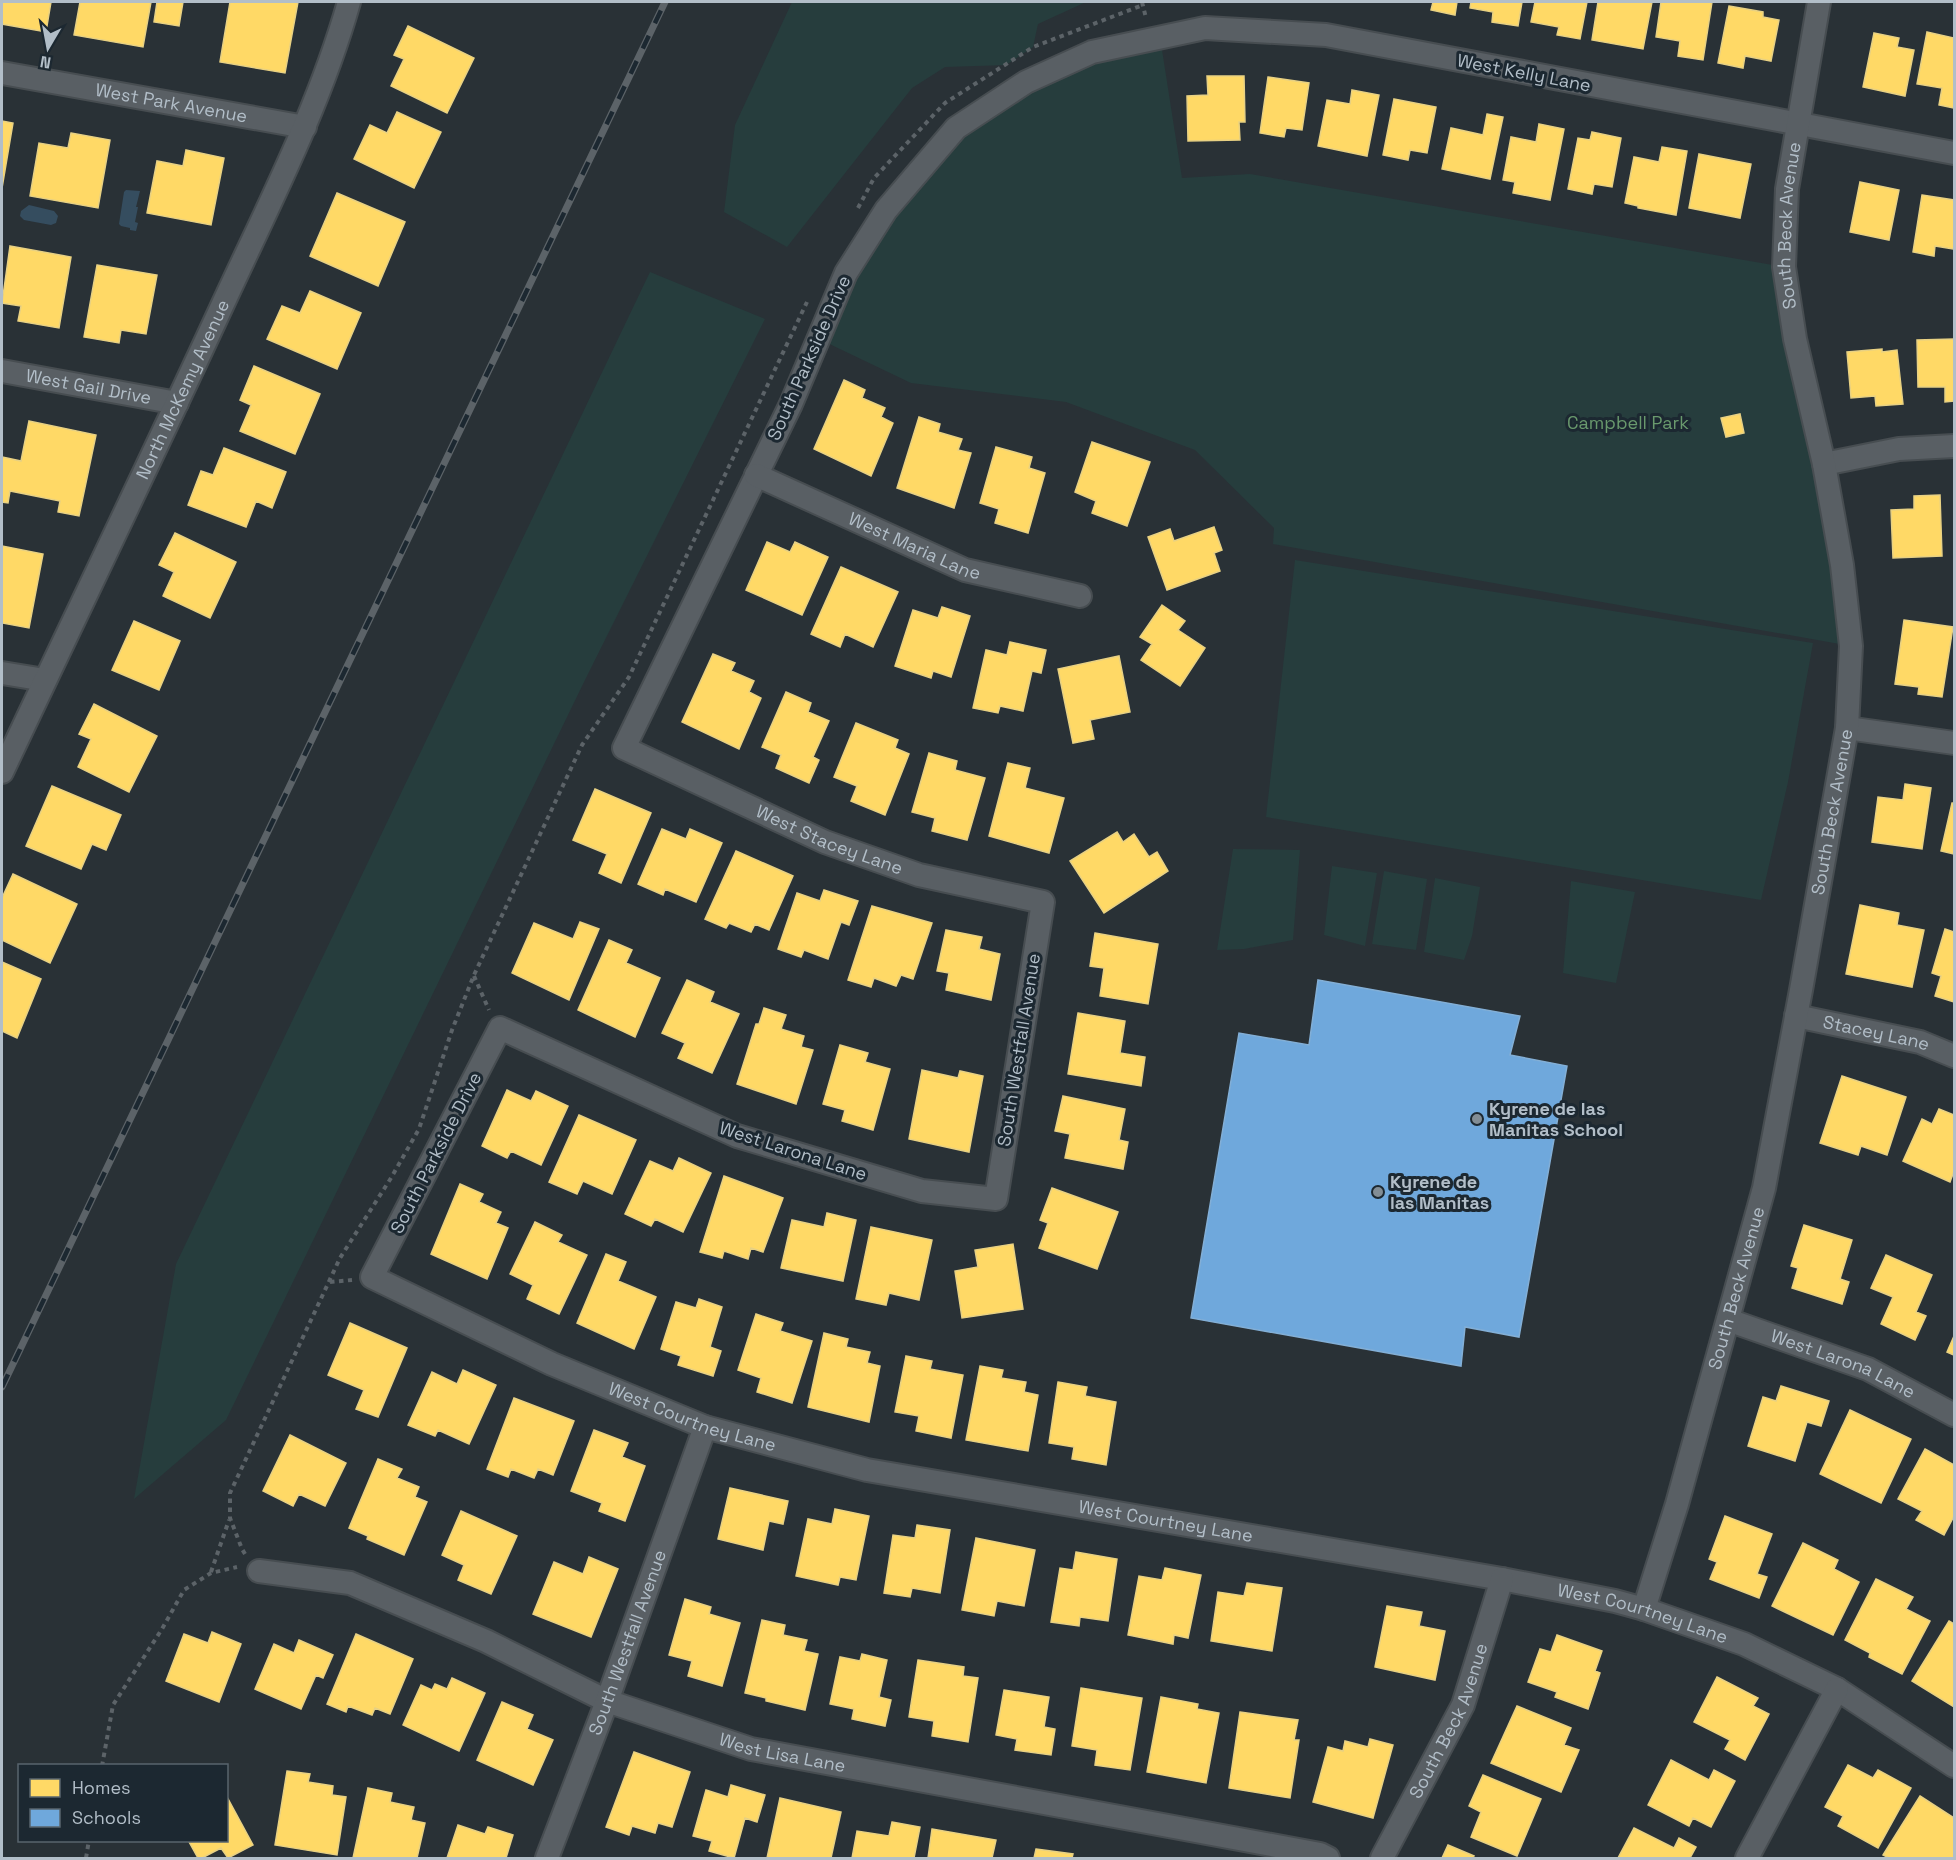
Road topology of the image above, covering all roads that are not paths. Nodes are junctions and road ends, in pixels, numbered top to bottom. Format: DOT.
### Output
graph roads {
  1 [pos="350,2"];
  2 [pos="1819,2"];
  3 [pos="1092,52"];
  4 [pos="2,73"];
  5 [pos="1797,125"];
  6 [pos="305,127"];
  7 [pos="1954,153"];
  8 [pos="2,371"];
  9 [pos="177,403"];
  10 [pos="1954,446"];
  11 [pos="1824,464"];
  12 [pos="756,475"];
  13 [pos="1080,596"];
  14 [pos="2,673"];
  15 [pos="45,680"];
  16 [pos="1847,728"];
  17 [pos="1954,742"];
  18 [pos="624,748"];
  19 [pos="2,772"];
  20 [pos="1042,902"];
  21 [pos="1796,1016"];
  22 [pos="500,1028"];
  23 [pos="1954,1056"];
  24 [pos="996,1199"];
  25 [pos="372,1277"];
  26 [pos="1728,1320"];
  27 [pos="1954,1414"];
  28 [pos="705,1427"];
  29 [pos="259,1571"];
  30 [pos="1502,1579"];
  31 [pos="1644,1609"];
  32 [pos="1837,1689"];
  33 [pos="607,1701"];
  34 [pos="1954,1766"];
  35 [pos="547,1858"];
  36 [pos="1328,1858"];
  37 [pos="1383,1858"];
  38 [pos="1747,1858"];
  1 -- 6 [label="street, North McKemy Avenue"];
  2 -- 5 [label="street, South Beck Avenue"];
  3 -- 5 [label="street, West Kelly Lane"];
  3 -- 12 [label="street, South Parkside Drive"];
  4 -- 6 [label="street, West Park Avenue"];
  5 -- 7 [label="street, West Kelly Lane"];
  5 -- 11 [label="street, South Beck Avenue"];
  6 -- 9 [label="street, North McKemy Avenue"];
  8 -- 9 [label="street, West Gail Drive"];
  9 -- 15 [label="street, North McKemy Avenue"];
  10 -- 11 [label="street"];
  11 -- 16 [label="street, South Beck Avenue"];
  12 -- 13 [label="street, West Maria Lane"];
  12 -- 18 [label="street, South Parkside Drive"];
  14 -- 15 [label="street"];
  15 -- 19 [label="street, North McKemy Avenue"];
  16 -- 17 [label="street"];
  16 -- 21 [label="street, South Beck Avenue"];
  18 -- 20 [label="street, West Stacey Lane"];
  20 -- 24 [label="street, South Westfall Avenue"];
  21 -- 23 [label="street, Stacey Lane"];
  21 -- 26 [label="street, South Beck Avenue"];
  22 -- 24 [label="street, West Larona Lane"];
  22 -- 25 [label="street, South Parkside Drive"];
  25 -- 28 [label="street, West Courtney Lane"];
  26 -- 27 [label="street, West Larona Lane"];
  26 -- 31 [label="street, South Beck Avenue"];
  28 -- 30 [label="street, West Courtney Lane"];
  28 -- 33 [label="street, South Westfall Avenue"];
  29 -- 33 [label="street, West Lisa Lane"];
  30 -- 31 [label="street, West Courtney Lane"];
  30 -- 37 [label="street, South Beck Avenue"];
  31 -- 32 [label="street, West Courtney Lane"];
  32 -- 34 [label="street, West Courtney Lane"];
  32 -- 38 [label="street"];
  33 -- 35 [label="street, South Westfall Avenue"];
  33 -- 36 [label="street, West Lisa Lane"];
}
